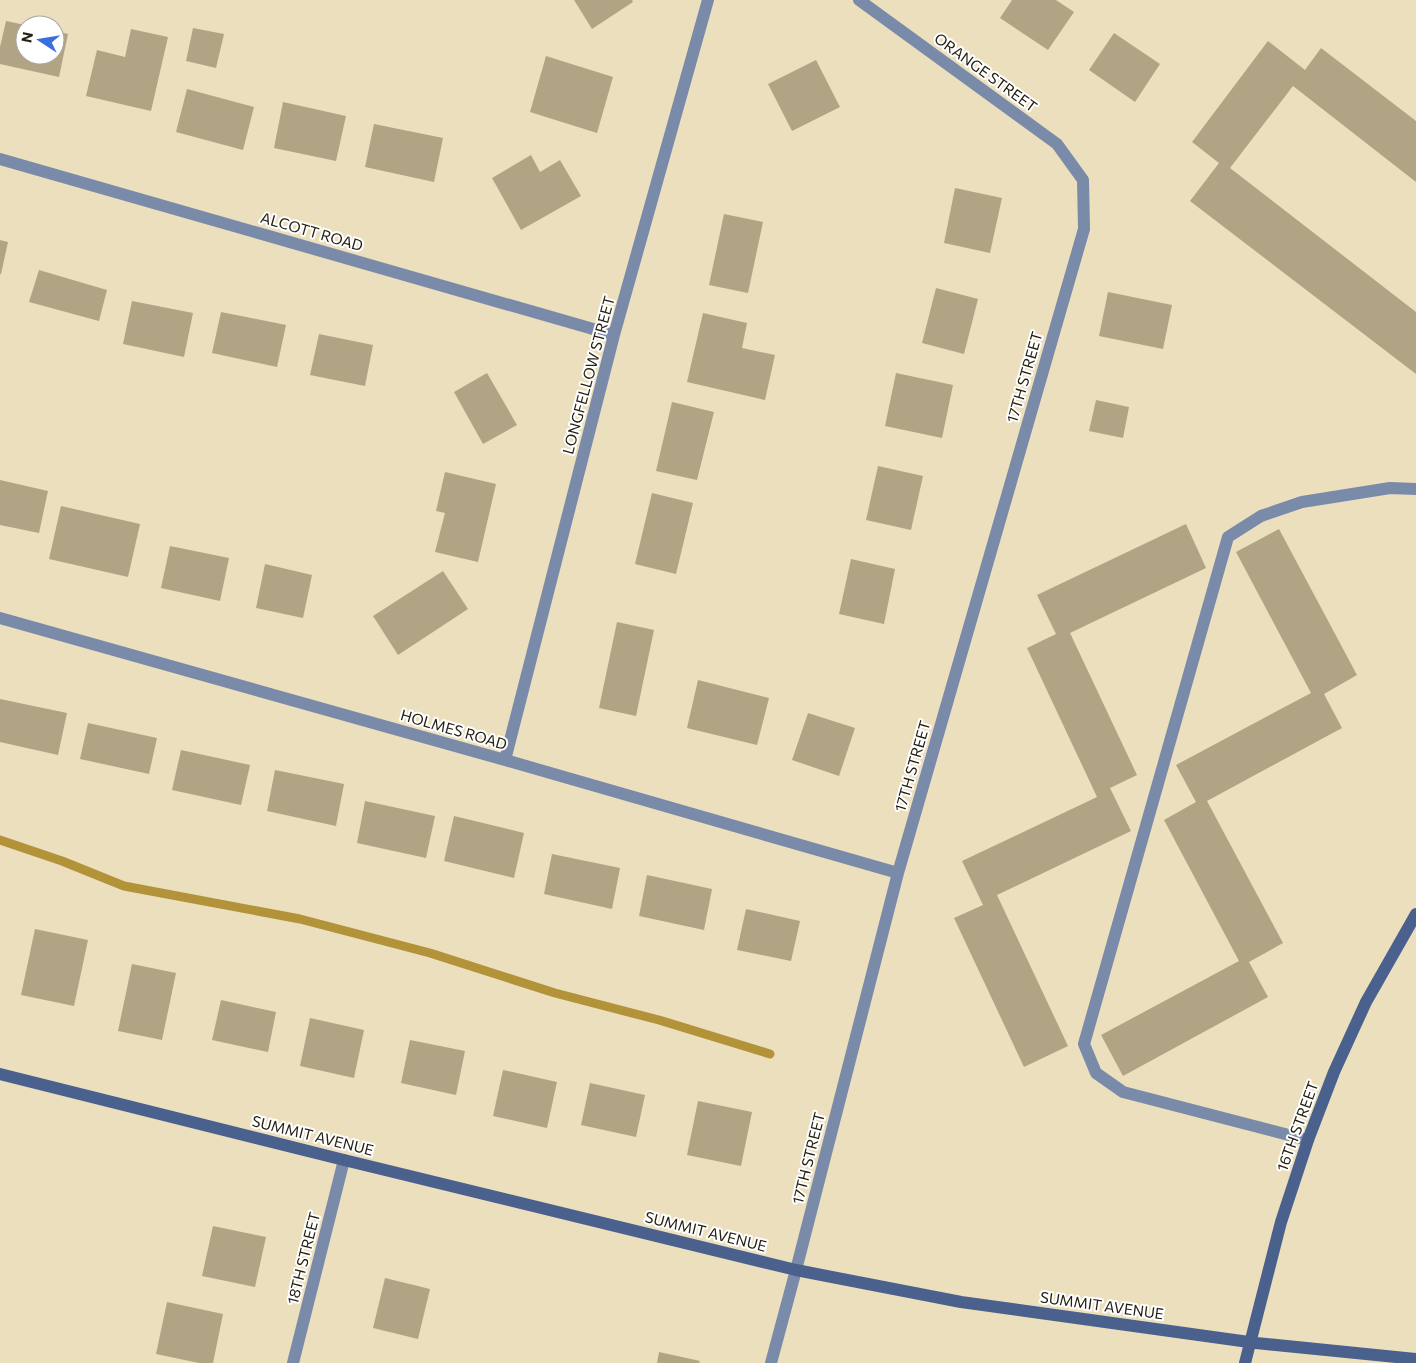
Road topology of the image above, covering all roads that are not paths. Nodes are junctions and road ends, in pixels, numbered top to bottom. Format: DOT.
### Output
graph roads {
  1 [pos="708,0"];
  2 [pos="859,0"];
  3 [pos="0,159"];
  4 [pos="1083,180"];
  5 [pos="614,335"];
  6 [pos="1416,489"];
  7 [pos="0,618"];
  8 [pos="505,760"];
  9 [pos="898,873"];
  10 [pos="1416,914"];
  11 [pos="0,1074"];
  12 [pos="1308,1140"];
  13 [pos="344,1160"];
  14 [pos="796,1270"];
  15 [pos="1250,1342"];
  16 [pos="1416,1359"];
  17 [pos="293,1363"];
  18 [pos="771,1363"];
  19 [pos="1245,1363"];
  1 -- 5 [label="street, LONGFELLOW STREET"];
  2 -- 4 [label="street, ORANGE STREET"];
  3 -- 5 [label="street, ALCOTT ROAD"];
  4 -- 9 [label="street, 17TH STREET"];
  5 -- 8 [label="street, LONGFELLOW STREET"];
  6 -- 12 [label="street"];
  7 -- 8 [label="street, HOLMES ROAD"];
  8 -- 9 [label="street, HOLMES ROAD"];
  9 -- 14 [label="street, 17TH STREET"];
  10 -- 12 [label="main road, 16TH STREET"];
  11 -- 13 [label="main road, SUMMIT AVENUE"];
  12 -- 15 [label="main road, 16TH STREET"];
  13 -- 14 [label="main road, SUMMIT AVENUE"];
  13 -- 17 [label="street, 18TH STREET"];
  14 -- 15 [label="main road, SUMMIT AVENUE"];
  14 -- 18 [label="street, 17TH STREET"];
  15 -- 16 [label="main road, SUMMIT AVENUE"];
  15 -- 19 [label="main road, 16TH STREET"];
}
